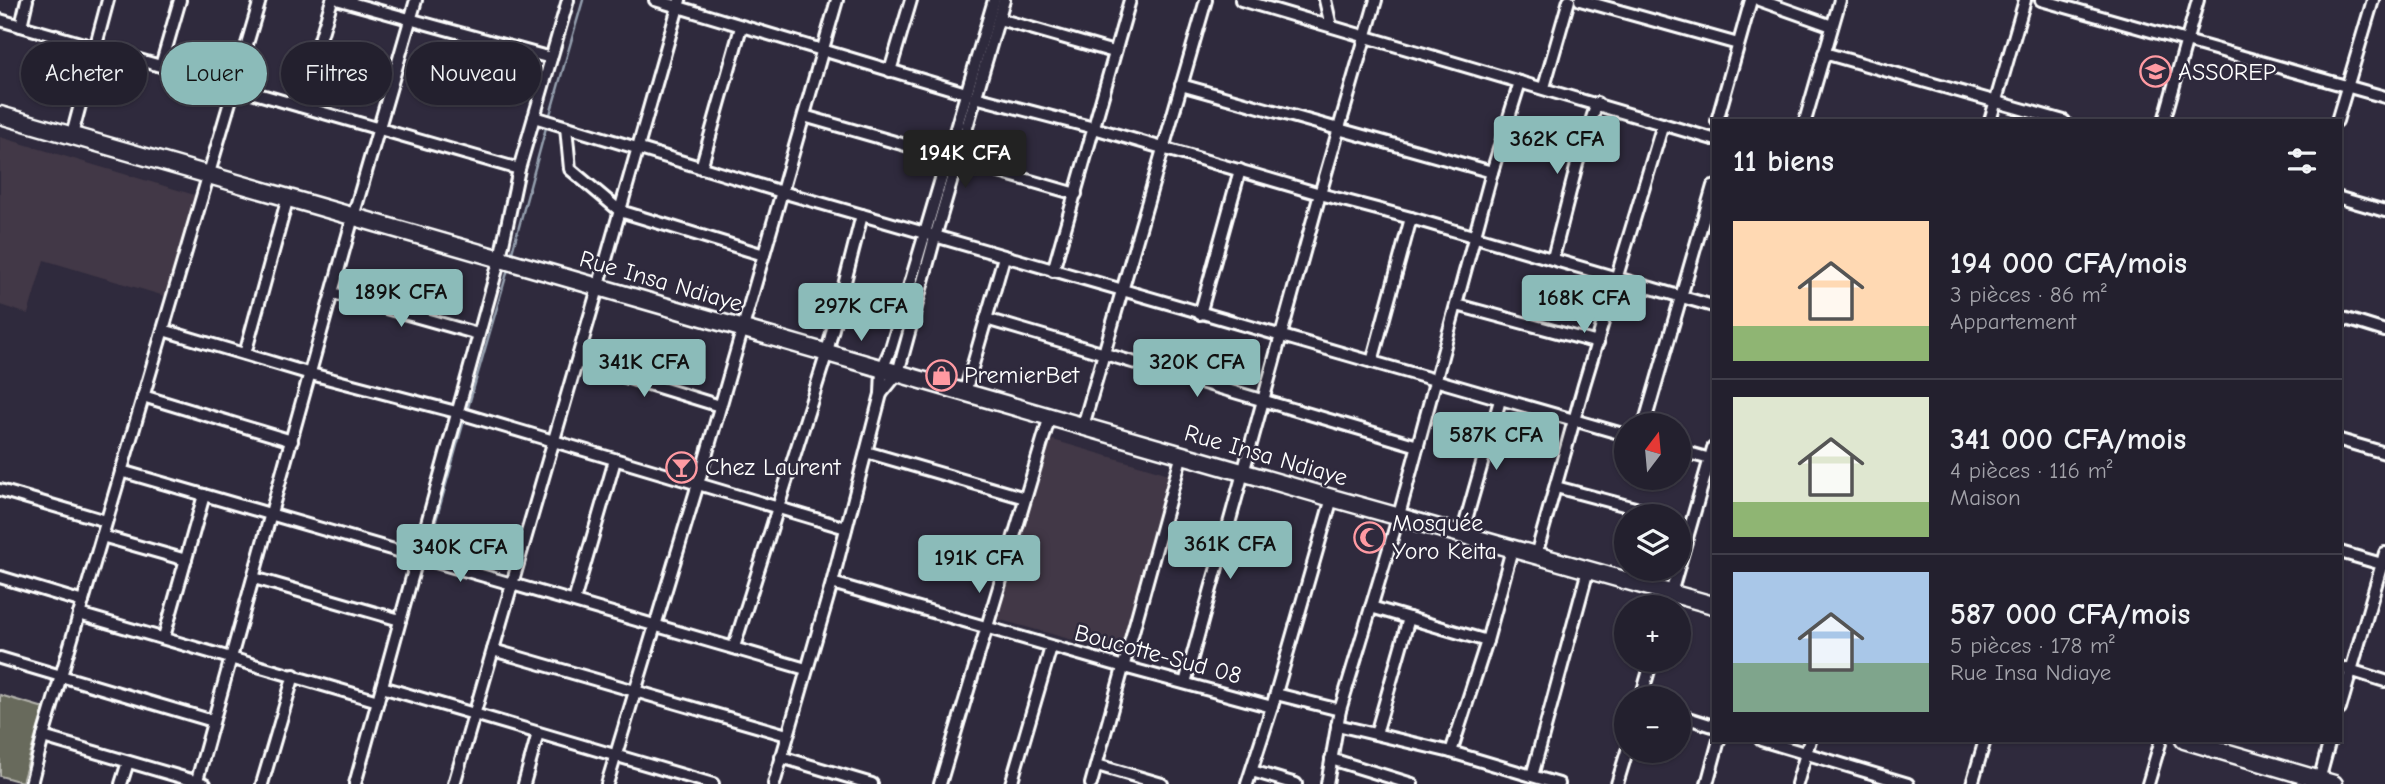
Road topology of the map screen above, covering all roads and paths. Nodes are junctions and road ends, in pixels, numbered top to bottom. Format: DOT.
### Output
graph roads {
  1 [pos="27,0"];
  2 [pos="108,0"];
  3 [pos="180,0"];
  4 [pos="260,0"];
  5 [pos="331,0"];
  6 [pos="340,0"];
  7 [pos="416,0"];
  8 [pos="568,0"];
  9 [pos="655,0"];
  10 [pos="837,0"];
  11 [pos="911,0"];
  12 [pos="994,0"];
  13 [pos="1004,0"];
  14 [pos="1130,0"];
  15 [pos="1206,0"];
  16 [pos="1241,0"];
  17 [pos="1325,0"];
  18 [pos="1376,0"];
  19 [pos="1569,0"];
  20 [pos="1580,0"];
  21 [pos="1751,0"];
  22 [pos="1759,0"];
  23 [pos="1840,0"];
  24 [pos="2025,0"];
  25 [pos="2041,0"];
  26 [pos="2199,0"];
  27 [pos="2374,0"];
  28 [pos="679,3"];
  29 [pos="999,19"];
  30 [pos="0,20"];
  31 [pos="411,20"];
  32 [pos="21,26"];
  33 [pos="1331,26"];
  34 [pos="1832,26"];
  35 [pos="741,27"];
  36 [pos="1366,36"];
  37 [pos="78,42"];
  38 [pos="97,42"];
  39 [pos="168,42"];
  40 [pos="247,42"];
  41 [pos="2186,42"];
  42 [pos="1738,44"];
  43 [pos="822,52"];
  44 [pos="1114,52"];
  45 [pos="1824,53"];
  46 [pos="551,58"];
  47 [pos="147,62"];
  48 [pos="161,66"];
  49 [pos="890,71"];
  50 [pos="1520,82"];
  51 [pos="1181,85"];
  52 [pos="2347,86"];
  53 [pos="1544,88"];
  54 [pos="971,95"];
  55 [pos="267,96"];
  56 [pos="2385,97"];
  57 [pos="1996,101"];
  58 [pos="1597,103"];
  59 [pos="80,105"];
  60 [pos="229,105"];
  61 [pos="300,106"];
  62 [pos="0,114"];
  63 [pos="804,116"];
  64 [pos="534,117"];
  65 [pos="1718,119"];
  66 [pos="1806,119"];
  67 [pos="1991,119"];
  68 [pos="2057,119"];
  69 [pos="2165,119"];
  70 [pos="2338,119"];
  71 [pos="1663,124"];
  72 [pos="566,127"];
  73 [pos="379,128"];
  74 [pos="1094,128"];
  75 [pos="1339,129"];
  76 [pos="72,135"];
  77 [pos="1712,138"];
  78 [pos="1164,148"];
  79 [pos="637,150"];
  80 [pos="953,158"];
  81 [pos="701,168"];
  82 [pos="519,169"];
  83 [pos="1240,170"];
  84 [pos="1492,172"];
  85 [pos="209,174"];
  86 [pos="1712,189"];
  87 [pos="782,192"];
  88 [pos="1076,194"];
  89 [pos="1320,194"];
  90 [pos="288,197"];
  91 [pos="2342,199"];
  92 [pos="621,211"];
  93 [pos="2385,211"];
  94 [pos="862,215"];
  95 [pos="353,217"];
  96 [pos="1411,218"];
  97 [pos="930,235"];
  98 [pos="1476,238"];
  99 [pos="764,255"];
  100 [pos="1004,257"];
  101 [pos="500,258"];
  102 [pos="1552,258"];
  103 [pos="1053,271"];
  104 [pos="601,277"];
  105 [pos="1617,278"];
  106 [pos="1122,291"];
  107 [pos="332,293"];
  108 [pos="596,295"];
  109 [pos="1680,296"];
  110 [pos="1457,305"];
  111 [pos="1712,306"];
  112 [pos="1200,314"];
  113 [pos="2342,318"];
  114 [pos="986,319"];
  115 [pos="742,328"];
  116 [pos="163,330"];
  117 [pos="2385,331"];
  118 [pos="478,334"];
  119 [pos="1281,337"];
  120 [pos="1598,343"];
  121 [pos="827,352"];
  122 [pos="245,354"];
  123 [pos="1104,354"];
  124 [pos="577,362"];
  125 [pos="1372,362"];
  126 [pos="890,371"];
  127 [pos="311,374"];
  128 [pos="1436,382"];
  129 [pos="965,392"];
  130 [pos="143,396"];
  131 [pos="1500,400"];
  132 [pos="1263,402"];
  133 [pos="720,406"];
  134 [pos="456,412"];
  135 [pos="1647,413"];
  136 [pos="1049,416"];
  137 [pos="1574,421"];
  138 [pos="1083,426"];
  139 [pos="1614,432"];
  140 [pos="292,441"];
  141 [pos="554,441"];
  142 [pos="2342,441"];
  143 [pos="1418,446"];
  144 [pos="866,452"];
  145 [pos="1712,452"];
  146 [pos="2385,453"];
  147 [pos="1182,454"];
  148 [pos="1691,454"];
  149 [pos="1710,459"];
  150 [pos="615,460"];
  151 [pos="121,471"];
  152 [pos="1244,472"];
  153 [pos="698,484"];
  154 [pos="1556,486"];
  155 [pos="1708,488"];
  156 [pos="0,490"];
  157 [pos="204,495"];
  158 [pos="1025,498"];
  159 [pos="1332,498"];
  160 [pos="1621,504"];
  161 [pos="778,506"];
  162 [pos="272,514"];
  163 [pos="1399,515"];
  164 [pos="106,521"];
  165 [pos="1691,523"];
  166 [pos="846,527"];
  167 [pos="1462,534"];
  168 [pos="102,536"];
  169 [pos="1512,549"];
  170 [pos="2342,553"];
  171 [pos="2385,553"];
  172 [pos="1536,555"];
  173 [pos="417,557"];
  174 [pos="186,560"];
  175 [pos="2383,565"];
  176 [pos="1588,570"];
  177 [pos="0,577"];
  178 [pos="254,578"];
  179 [pos="513,583"];
  180 [pos="832,583"];
  181 [pos="1656,595"];
  182 [pos="574,601"];
  183 [pos="83,602"];
  184 [pos="1691,602"];
  185 [pos="1712,605"];
  186 [pos="1371,607"];
  187 [pos="79,614"];
  188 [pos="1409,618"];
  189 [pos="400,620"];
  190 [pos="654,626"];
  191 [pos="985,628"];
  192 [pos="164,637"];
  193 [pos="1487,641"];
  194 [pos="734,647"];
  195 [pos="1051,647"];
  196 [pos="493,650"];
  197 [pos="0,658"];
  198 [pos="231,658"];
  199 [pos="1124,667"];
  200 [pos="806,668"];
  201 [pos="2345,669"];
  202 [pos="294,675"];
  203 [pos="61,676"];
  204 [pos="2385,681"];
  205 [pos="1185,683"];
  206 [pos="382,687"];
  207 [pos="634,690"];
  208 [pos="2342,693"];
  209 [pos="1276,694"];
  210 [pos="378,701"];
  211 [pos="1272,707"];
  212 [pos="1340,710"];
  213 [pos="474,714"];
  214 [pos="1691,719"];
  215 [pos="214,721"];
  216 [pos="1337,725"];
  217 [pos="1712,726"];
  218 [pos="538,733"];
  219 [pos="1376,734"];
  220 [pos="787,735"];
  221 [pos="43,737"];
  222 [pos="1718,742"];
  223 [pos="1767,742"];
  224 [pos="1809,742"];
  225 [pos="1984,742"];
  226 [pos="2160,742"];
  227 [pos="2190,742"];
  228 [pos="2330,742"];
  229 [pos="1451,752"];
  230 [pos="1806,754"];
  231 [pos="614,756"];
  232 [pos="781,757"];
  233 [pos="1331,760"];
  234 [pos="128,762"];
  235 [pos="1624,763"];
  236 [pos="1097,765"];
  237 [pos="1252,771"];
  238 [pos="1532,776"];
  239 [pos="199,783"];
  240 [pos="2323,783"];
  241 [pos="31,784"];
  242 [pos="121,784"];
  243 [pos="262,784"];
  244 [pos="355,784"];
  245 [pos="454,784"];
  246 [pos="524,784"];
  247 [pos="607,784"];
  248 [pos="713,784"];
  249 [pos="774,784"];
  250 [pos="872,784"];
  251 [pos="940,784"];
  252 [pos="1011,784"];
  253 [pos="1091,784"];
  254 [pos="1162,784"];
  255 [pos="1247,784"];
  256 [pos="1296,784"];
  257 [pos="1327,784"];
  258 [pos="1412,784"];
  259 [pos="1559,784"];
  260 [pos="1618,784"];
  261 [pos="1707,784"];
  262 [pos="1797,784"];
  263 [pos="1908,784"];
  264 [pos="1972,784"];
  265 [pos="2148,784"];
  1 -- 32 [label="street"];
  2 -- 38 [label="street"];
  3 -- 39 [label="street"];
  4 -- 40 [label="street"];
  5 -- 61 [label="street"];
  6 -- 31 [label="street"];
  7 -- 31 [label="street"];
  8 -- 46 [label="street"];
  9 -- 28 [label="street"];
  10 -- 43 [label="street"];
  11 -- 49 [label="street"];
  12 -- 54 [label="street"];
  13 -- 29 [label="street"];
  14 -- 44 [label="street"];
  15 -- 51 [label="street"];
  16 -- 33 [label="street"];
  17 -- 33 [label="street"];
  18 -- 36 [label="street"];
  19 -- 53 [label="street"];
  20 -- 42 [label="street"];
  21 -- 42 [label="street"];
  22 -- 34 [label="street"];
  23 -- 34 [label="street"];
  24 -- 57 [label="street"];
  25 -- 41 [label="street"];
  26 -- 41 [label="street"];
  27 -- 52 [label="street"];
  28 -- 35 [label="street"];
  28 -- 79 [label="street"];
  29 -- 44 [label="street"];
  29 -- 54 [label="street"];
  30 -- 32 [label="street"];
  31 -- 46 [label="street"];
  31 -- 73 [label="street"];
  32 -- 37 [label="street"];
  33 -- 36 [label="street"];
  34 -- 45 [label="street"];
  35 -- 43 [label="street"];
  35 -- 81 [label="street"];
  36 -- 50 [label="street"];
  36 -- 75 [label="street"];
  41 -- 52 [label="street"];
  41 -- 69 [label="street"];
  42 -- 65 [label="street"];
  43 -- 49 [label="street"];
  43 -- 63 [label="street"];
  44 -- 74 [label="street"];
  45 -- 57 [label="street"];
  45 -- 66 [label="street"];
  46 -- 64 [label="street"];
  47 -- 48 [label="street"];
  49 -- 54 [label="street"];
  50 -- 53 [label="street"];
  50 -- 84 [label="street"];
  51 -- 75 [label="street"];
  51 -- 78 [label="street"];
  52 -- 56 [label="street"];
  52 -- 70 [label="street"];
  53 -- 58 [label="street"];
  54 -- 74 [label="street"];
  54 -- 80 [label="street"];
  55 -- 61 [label="street"];
  57 -- 67 [label="street"];
  57 -- 68 [label="street"];
  58 -- 71 [label="street"];
  58 -- 102 [label="street"];
  59 -- 76 [label="street"];
  60 -- 85 [label="street"];
  61 -- 73 [label="street"];
  62 -- 76 [label="main road, Rue Insa Ndiaye"];
  63 -- 80 [label="street"];
  63 -- 87 [label="street"];
  64 -- 72 [label="street"];
  64 -- 82 [label="street"];
  71 -- 77 [label="street"];
  71 -- 105 [label="street"];
  72 -- 79 [label="street"];
  72 -- 92 [label="street"];
  73 -- 82 [label="street"];
  73 -- 95 [label="street"];
  74 -- 78 [label="street"];
  74 -- 88 [label="street"];
  75 -- 84 [label="street"];
  75 -- 89 [label="street"];
  76 -- 85 [label="main road, Rue Insa Ndiaye"];
  78 -- 83 [label="street"];
  78 -- 106 [label="street"];
  79 -- 81 [label="street"];
  79 -- 92 [label="street"];
  80 -- 88 [label="street"];
  80 -- 97 [label="street"];
  81 -- 87 [label="street"];
  82 -- 101 [label="street"];
  83 -- 89 [label="street"];
  83 -- 112 [label="street"];
  84 -- 98 [label="street"];
  85 -- 90 [label="main road, Rue Insa Ndiaye"];
  85 -- 116 [label="street"];
  86 -- 109 [label="street"];
  87 -- 94 [label="street"];
  87 -- 99 [label="street"];
  88 -- 103 [label="street"];
  89 -- 96 [label="street"];
  89 -- 119 [label="street"];
  90 -- 95 [label="main road, Rue Insa Ndiaye"];
  90 -- 122 [label="street"];
  91 -- 93 [label="street"];
  92 -- 99 [label="street"];
  92 -- 104 [label="street"];
  94 -- 97 [label="street"];
  94 -- 121 [label="street"];
  95 -- 101 [label="main road, Rue Insa Ndiaye"];
  95 -- 107 [label="street"];
  96 -- 98 [label="street"];
  96 -- 125 [label="street"];
  97 -- 100 [label="street"];
  97 -- 126 [label="street"];
  98 -- 102 [label="street"];
  98 -- 110 [label="street"];
  99 -- 115 [label="street"];
  100 -- 103 [label="street"];
  100 -- 114 [label="street"];
  101 -- 115 [label="main road, Rue Insa Ndiaye"];
  101 -- 118 [label="street"];
  102 -- 105 [label="street"];
  103 -- 106 [label="street"];
  105 -- 109 [label="street"];
  105 -- 120 [label="street"];
  106 -- 112 [label="street"];
  106 -- 123 [label="street"];
  107 -- 118 [label="street"];
  107 -- 127 [label="street"];
  108 -- 124 [label="street"];
  109 -- 111 [label="street"];
  109 -- 135 [label="street"];
  110 -- 120 [label="street"];
  110 -- 128 [label="street"];
  112 -- 119 [label="street"];
  113 -- 117 [label="street"];
  114 -- 123 [label="street"];
  114 -- 129 [label="street"];
  115 -- 121 [label="main road, Rue Insa Ndiaye"];
  115 -- 133 [label="street"];
  116 -- 122 [label="street"];
  116 -- 130 [label="street"];
  118 -- 134 [label="street"];
  119 -- 125 [label="street"];
  119 -- 132 [label="street"];
  120 -- 137 [label="street"];
  121 -- 126 [label="main road, Rue Insa Ndiaye"];
  121 -- 161 [label="street"];
  122 -- 127 [label="street"];
  123 -- 132 [label="street"];
  123 -- 138 [label="street"];
  124 -- 133 [label="street"];
  124 -- 141 [label="street"];
  125 -- 128 [label="street"];
  126 -- 129 [label="main road, Rue Insa Ndiaye"];
  126 -- 144 [label="street"];
  127 -- 134 [label="street"];
  127 -- 140 [label="street"];
  128 -- 131 [label="street"];
  128 -- 143 [label="street"];
  129 -- 136 [label="main road, Rue Insa Ndiaye"];
  130 -- 140 [label="street"];
  130 -- 151 [label="street"];
  131 -- 137 [label="street"];
  131 -- 167 [label="street"];
  132 -- 143 [label="street"];
  132 -- 152 [label="street"];
  133 -- 153 [label="street"];
  134 -- 141 [label="street"];
  134 -- 173 [label="street"];
  136 -- 138 [label="main road, Rue Insa Ndiaye"];
  136 -- 158 [label="street"];
  137 -- 139 [label="street"];
  137 -- 154 [label="street"];
  138 -- 147 [label="main road, Rue Insa Ndiaye"];
  140 -- 162 [label="street"];
  141 -- 150 [label="street"];
  141 -- 179 [label="street"];
  142 -- 146 [label="street"];
  143 -- 163 [label="street"];
  144 -- 158 [label="street"];
  144 -- 166 [label="street"];
  145 -- 149 [label="street"];
  147 -- 152 [label="main road, Rue Insa Ndiaye"];
  147 -- 199 [label="street"];
  148 -- 149 [label="street"];
  149 -- 155 [label="street"];
  150 -- 153 [label="street"];
  150 -- 182 [label="street"];
  151 -- 157 [label="street"];
  151 -- 164 [label="street"];
  152 -- 159 [label="main road, Rue Insa Ndiaye"];
  152 -- 205 [label="street"];
  153 -- 161 [label="street"];
  153 -- 190 [label="street"];
  154 -- 160 [label="street"];
  154 -- 172 [label="street"];
  155 -- 165 [label="street"];
  156 -- 164 [label="street"];
  157 -- 162 [label="street"];
  157 -- 174 [label="street"];
  158 -- 191 [label="street"];
  159 -- 163 [label="main road, Rue Insa Ndiaye"];
  159 -- 209 [label="street"];
  161 -- 166 [label="street"];
  161 -- 194 [label="street"];
  162 -- 173 [label="street"];
  162 -- 178 [label="street"];
  163 -- 167 [label="main road, Rue Insa Ndiaye"];
  163 -- 186 [label="street"];
  164 -- 168 [label="street"];
  166 -- 180 [label="street"];
  167 -- 169 [label="main road, Rue Insa Ndiaye"];
  168 -- 174 [label="street"];
  168 -- 183 [label="street"];
  169 -- 172 [label="main road, Rue Insa Ndiaye"];
  169 -- 193 [label="street"];
  170 -- 175 [label="street"];
  171 -- 175 [label="street"];
  172 -- 176 [label="main road, Rue Insa Ndiaye"];
  173 -- 179 [label="street"];
  173 -- 189 [label="street"];
  174 -- 192 [label="street"];
  175 -- 201 [label="street"];
  176 -- 181 [label="main road, Rue Insa Ndiaye"];
  176 -- 238 [label="street"];
  177 -- 183 [label="street"];
  178 -- 189 [label="street"];
  178 -- 198 [label="street"];
  179 -- 182 [label="street"];
  179 -- 196 [label="street"];
  180 -- 191 [label="street, Boucotte-Sud 08"];
  180 -- 200 [label="street"];
  182 -- 190 [label="street"];
  183 -- 187 [label="street"];
  184 -- 185 [label="main road, Rue Insa Ndiaye"];
  186 -- 188 [label="street"];
  186 -- 212 [label="street"];
  187 -- 192 [label="street"];
  187 -- 203 [label="street"];
  188 -- 193 [label="street"];
  188 -- 219 [label="street"];
  189 -- 206 [label="street"];
  190 -- 194 [label="street"];
  190 -- 207 [label="street"];
  191 -- 195 [label="street, Boucotte-Sud 08"];
  191 -- 251 [label="street"];
  192 -- 198 [label="street"];
  193 -- 229 [label="street"];
  194 -- 200 [label="street"];
  195 -- 199 [label="street, Boucotte-Sud 08"];
  195 -- 252 [label="street"];
  196 -- 207 [label="street"];
  196 -- 213 [label="street"];
  197 -- 203 [label="street"];
  198 -- 202 [label="street"];
  198 -- 215 [label="street"];
  199 -- 205 [label="street, Boucotte-Sud 08"];
  199 -- 236 [label="street"];
  200 -- 220 [label="street"];
  201 -- 204 [label="street"];
  201 -- 208 [label="street"];
  202 -- 210 [label="street"];
  202 -- 243 [label="street"];
  203 -- 215 [label="street"];
  203 -- 221 [label="street"];
  205 -- 211 [label="street, Boucotte-Sud 08"];
  206 -- 210 [label="street"];
  206 -- 213 [label="street"];
  207 -- 220 [label="street"];
  207 -- 231 [label="street"];
  209 -- 211 [label="street"];
  209 -- 212 [label="street"];
  210 -- 244 [label="street"];
  211 -- 237 [label="street"];
  212 -- 216 [label="street"];
  213 -- 218 [label="street"];
  213 -- 245 [label="street"];
  214 -- 217 [label="street"];
  215 -- 239 [label="street"];
  216 -- 219 [label="street"];
  216 -- 233 [label="street"];
  218 -- 231 [label="street"];
  218 -- 246 [label="street"];
  219 -- 229 [label="street"];
  220 -- 232 [label="street"];
  221 -- 234 [label="street"];
  221 -- 241 [label="street"];
  222 -- 261 [label="street"];
  223 -- 230 [label="street"];
  224 -- 230 [label="street"];
  225 -- 264 [label="street"];
  226 -- 265 [label="street"];
  227 -- 240 [label="main road"];
  228 -- 240 [label="street"];
  229 -- 238 [label="street"];
  230 -- 262 [label="street"];
  230 -- 263 [label="street"];
  231 -- 247 [label="street"];
  231 -- 248 [label="street"];
  232 -- 249 [label="street"];
  232 -- 250 [label="street"];
  233 -- 257 [label="street"];
  233 -- 258 [label="street"];
  234 -- 239 [label="street"];
  234 -- 242 [label="street"];
  235 -- 260 [label="street"];
  236 -- 253 [label="street"];
  236 -- 254 [label="street"];
  237 -- 255 [label="street"];
  237 -- 256 [label="street"];
  238 -- 259 [label="street"];
}
